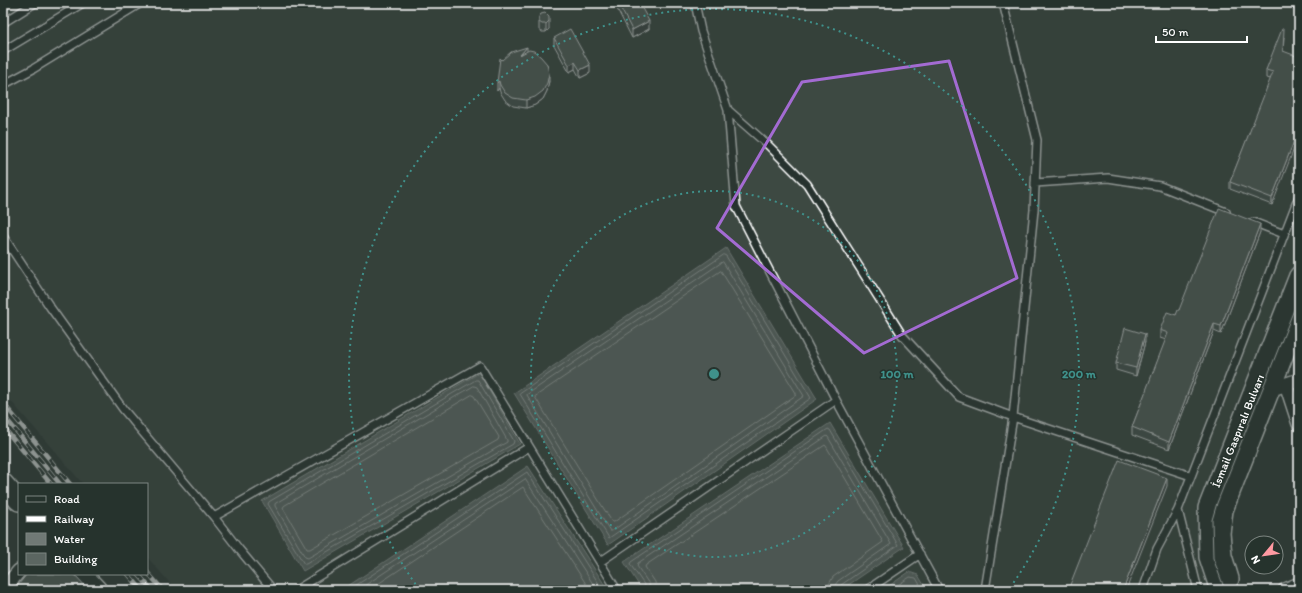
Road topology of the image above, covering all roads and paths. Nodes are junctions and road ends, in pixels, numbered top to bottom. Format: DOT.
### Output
graph roads {
  1 [pos="35,3"];
  2 [pos="83,3"];
  3 [pos="141,3"];
  4 [pos="695,3"];
  5 [pos="1003,3"];
  6 [pos="3,23"];
  7 [pos="3,51"];
  8 [pos="3,85"];
  9 [pos="728,110"];
  10 [pos="1035,183"];
  11 [pos="1299,196"];
  12 [pos="1233,214"];
  13 [pos="1248,220"];
  14 [pos="1284,234"];
  15 [pos="3,236"];
  16 [pos="1299,276"];
  17 [pos="1299,315"];
  18 [pos="1285,385"];
  19 [pos="836,400"];
  20 [pos="1013,417"];
  21 [pos="1299,424"];
  22 [pos="529,447"];
  23 [pos="1191,476"];
  24 [pos="3,483"];
  25 [pos="18,500"];
  26 [pos="1178,510"];
  27 [pos="214,517"];
  28 [pos="920,554"];
  29 [pos="600,562"];
  30 [pos="18,572"];
  31 [pos="83,575"];
  32 [pos="1299,584"];
  33 [pos="3,590"];
  34 [pos="97,590"];
  35 [pos="273,590"];
  36 [pos="296,590"];
  37 [pos="616,590"];
  38 [pos="867,590"];
  39 [pos="939,590"];
  40 [pos="985,590"];
  41 [pos="1143,590"];
  42 [pos="1198,590"];
  43 [pos="1220,590"];
  44 [pos="1232,590"];
  45 [pos="1285,590"];
  1 -- 6 [label="lane"];
  2 -- 7 [label="lane"];
  3 -- 8 [label="lane"];
  4 -- 9 [label="lane"];
  5 -- 10 [label="lane"];
  9 -- 19 [label="lane"];
  9 -- 20 [label="lane"];
  10 -- 12 [label="lane"];
  10 -- 20 [label="lane"];
  11 -- 14 [label="lane"];
  13 -- 14 [label="lane"];
  14 -- 23 [label="lane"];
  15 -- 27 [label="lane"];
  16 -- 43 [label="main road, İsmail Gaspıralı Bulvarı"];
  17 -- 18 [label="main road"];
  18 -- 21 [label="street"];
  18 -- 44 [label="main road"];
  19 -- 28 [label="lane"];
  19 -- 29 [label="lane"];
  20 -- 23 [label="lane"];
  20 -- 40 [label="lane"];
  22 -- 27 [label="lane"];
  22 -- 29 [label="lane"];
  22 -- 36 [label="lane"];
  23 -- 26 [label="lane"];
  24 -- 25 [label="main road"];
  26 -- 41 [label="lane"];
  26 -- 42 [label="lane"];
  27 -- 35 [label="lane"];
  28 -- 38 [label="lane"];
  28 -- 39 [label="lane"];
  29 -- 37 [label="lane"];
  30 -- 33 [label="street"];
  31 -- 34 [label="main road"];
  32 -- 45 [label="street"];
}
